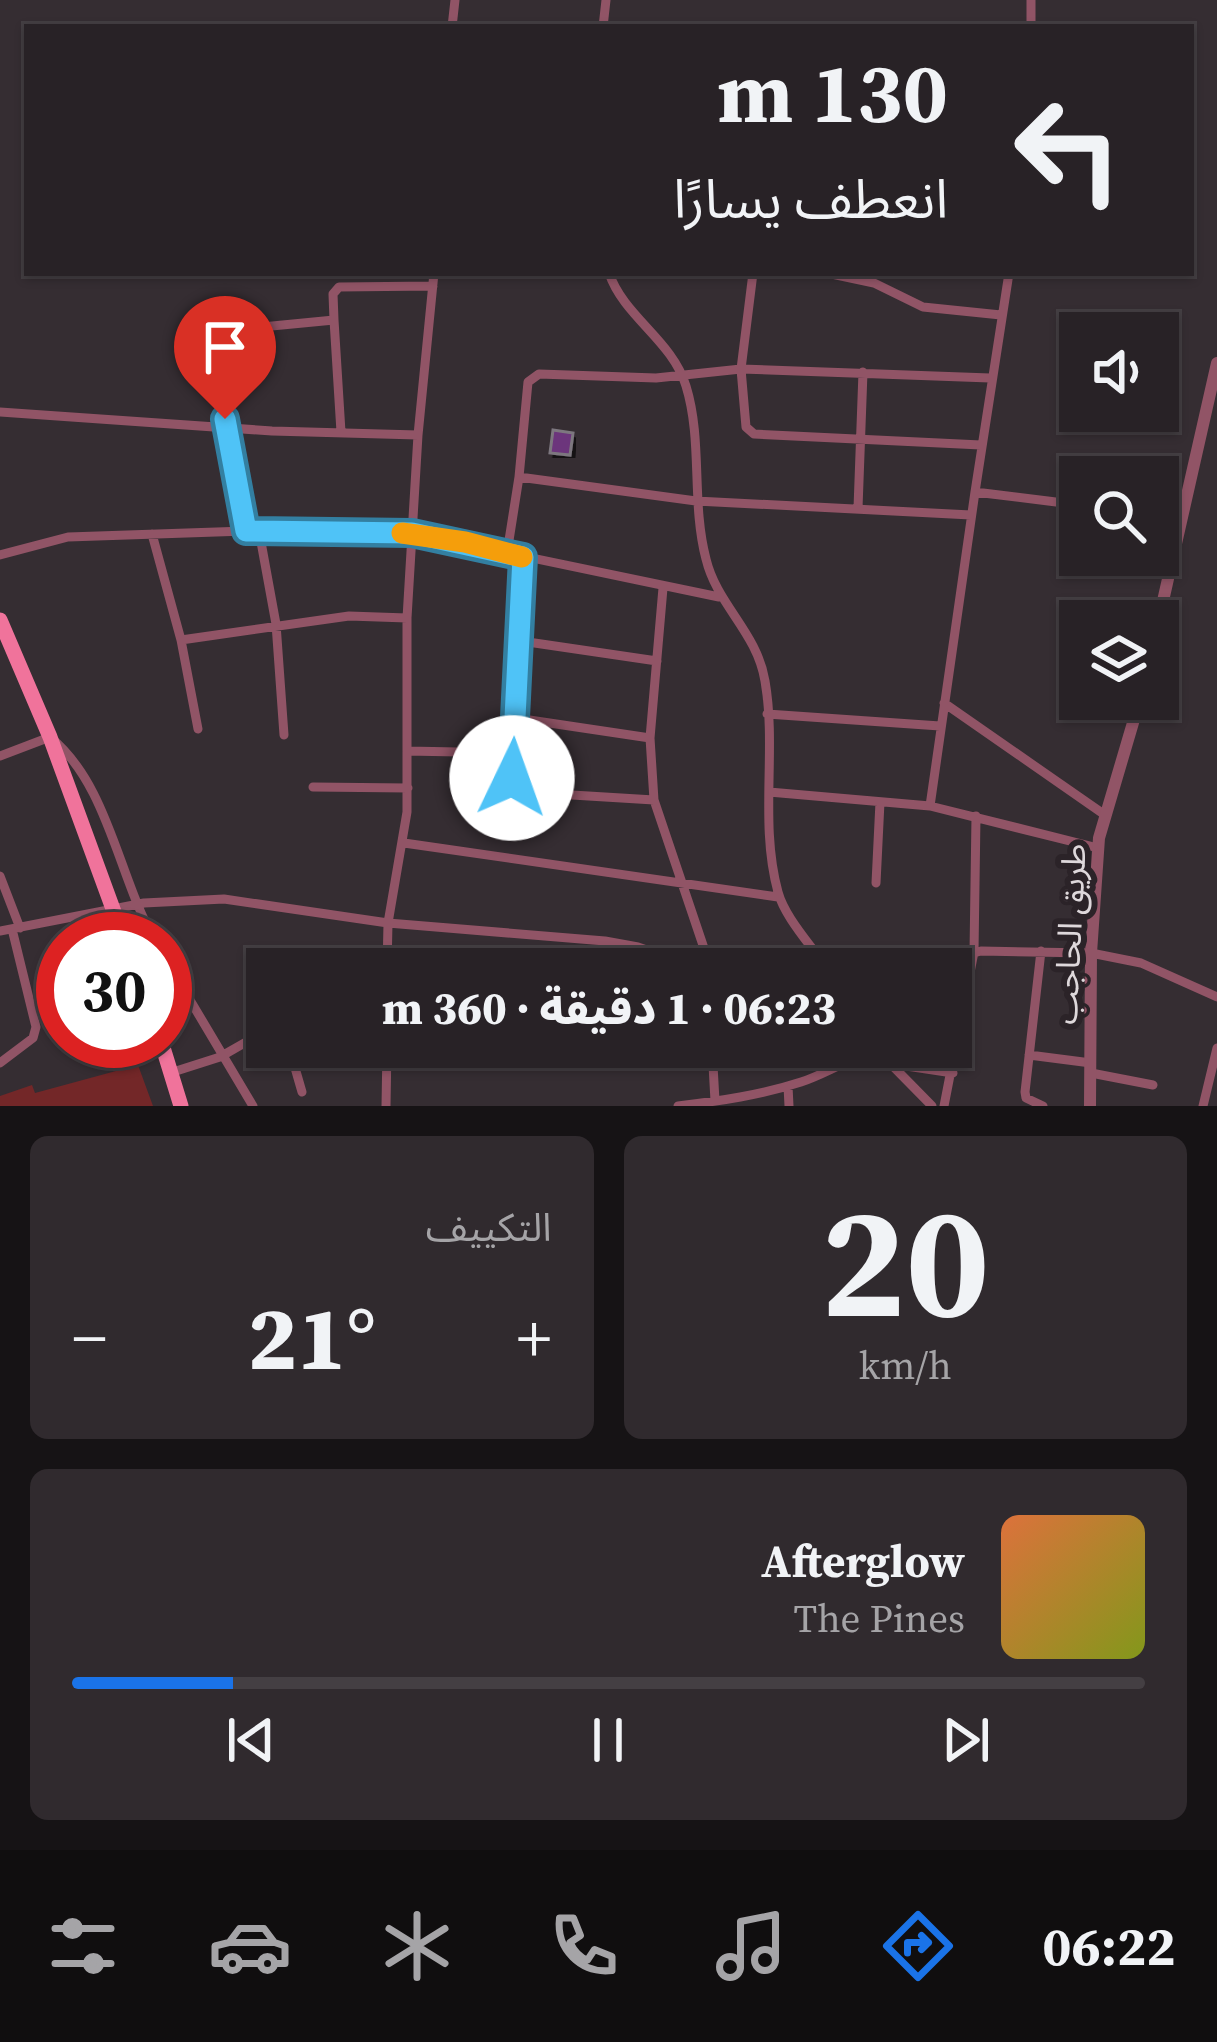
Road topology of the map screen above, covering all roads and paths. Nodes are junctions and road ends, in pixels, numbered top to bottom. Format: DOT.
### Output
graph roads {
  1 [pos="434,276"];
  2 [pos="610,276"];
  3 [pos="753,276"];
  4 [pos="841,276"];
  5 [pos="1008,276"];
  6 [pos="433,286"];
  7 [pos="1001,315"];
  8 [pos="334,320"];
  9 [pos="1217,363"];
  10 [pos="741,369"];
  11 [pos="863,372"];
  12 [pos="682,374"];
  13 [pos="990,378"];
  14 [pos="0,412"];
  15 [pos="226,427"];
  16 [pos="341,432"];
  17 [pos="418,435"];
  18 [pos="860,439"];
  19 [pos="981,446"];
  20 [pos="519,477"];
  21 [pos="975,492"];
  22 [pos="696,501"];
  23 [pos="1059,502"];
  24 [pos="858,508"];
  25 [pos="971,515"];
  26 [pos="1179,517"];
  27 [pos="1183,517"];
  28 [pos="246,531"];
  29 [pos="259,531"];
  30 [pos="412,533"];
  31 [pos="152,534"];
  32 [pos="507,553"];
  33 [pos="0,555"];
  34 [pos="523,557"];
  35 [pos="663,588"];
  36 [pos="719,597"];
  37 [pos="1163,600"];
  38 [pos="407,617"];
  39 [pos="0,620"];
  40 [pos="276,624"];
  41 [pos="182,640"];
  42 [pos="520,641"];
  43 [pos="657,661"];
  44 [pos="944,703"];
  45 [pos="767,714"];
  46 [pos="516,718"];
  47 [pos="1134,720"];
  48 [pos="940,726"];
  49 [pos="198,729"];
  50 [pos="284,735"];
  51 [pos="50,736"];
  52 [pos="650,738"];
  53 [pos="407,752"];
  54 [pos="512,753"];
  55 [pos="0,756"];
  56 [pos="313,787"];
  57 [pos="408,788"];
  58 [pos="769,792"];
  59 [pos="654,800"];
  60 [pos="880,802"];
  61 [pos="930,806"];
  62 [pos="1105,815"];
  63 [pos="976,816"];
  64 [pos="404,843"];
  65 [pos="1098,848"];
  66 [pos="0,876"];
  67 [pos="876,883"];
  68 [pos="683,884"];
  69 [pos="778,897"];
  70 [pos="135,905"];
  71 [pos="113,911"];
  72 [pos="139,912"];
  73 [pos="388,923"];
  74 [pos="10,929"];
  75 [pos="387,948"];
  76 [pos="641,948"];
  77 [pos="704,948"];
  78 [pos="813,948"];
  79 [pos="1041,951"];
  80 [pos="974,952"];
  81 [pos="1091,952"];
  82 [pos="1217,997"];
  83 [pos="192,1007"];
  84 [pos="246,1042"];
  85 [pos="1217,1048"];
  86 [pos="1029,1054"];
  87 [pos="220,1057"];
  88 [pos="0,1063"];
  89 [pos="171,1068"];
  90 [pos="295,1068"];
  91 [pos="387,1068"];
  92 [pos="713,1068"];
  93 [pos="839,1068"];
  94 [pos="897,1068"];
  95 [pos="920,1068"];
  96 [pos="1091,1068"];
  97 [pos="953,1073"];
  98 [pos="175,1078"];
  99 [pos="1153,1085"];
  100 [pos="788,1086"];
  101 [pos="302,1093"];
  102 [pos="715,1101"];
  103 [pos="181,1106"];
  104 [pos="192,1106"];
  105 [pos="253,1106"];
  106 [pos="386,1106"];
  107 [pos="678,1106"];
  108 [pos="789,1106"];
  109 [pos="932,1106"];
  110 [pos="944,1106"];
  111 [pos="1043,1106"];
  112 [pos="1090,1106"];
  113 [pos="1203,1106"];
  1 -- 6 [label="street"];
  2 -- 12 [label="street"];
  3 -- 10 [label="street"];
  4 -- 7 [label="street"];
  5 -- 7 [label="street"];
  6 -- 8 [label="street"];
  6 -- 17 [label="street"];
  7 -- 13 [label="street"];
  8 -- 15 [label="street"];
  8 -- 16 [label="street"];
  9 -- 27 [label="street"];
  10 -- 11 [label="street"];
  10 -- 12 [label="street"];
  10 -- 18 [label="street"];
  11 -- 13 [label="street"];
  11 -- 18 [label="street"];
  12 -- 20 [label="street"];
  12 -- 22 [label="street"];
  13 -- 19 [label="street"];
  14 -- 15 [label="street"];
  15 -- 16 [label="street"];
  15 -- 28 [label="street"];
  16 -- 17 [label="street"];
  17 -- 30 [label="street"];
  18 -- 19 [label="street"];
  18 -- 24 [label="street"];
  19 -- 21 [label="street"];
  20 -- 22 [label="street"];
  20 -- 32 [label="street"];
  21 -- 23 [label="street"];
  21 -- 25 [label="street"];
  22 -- 24 [label="street"];
  22 -- 36 [label="street"];
  24 -- 25 [label="street"];
  25 -- 44 [label="street"];
  26 -- 27 [label="street"];
  27 -- 37 [label="street"];
  28 -- 29 [label="street"];
  28 -- 31 [label="street"];
  29 -- 30 [label="street"];
  29 -- 40 [label="street"];
  30 -- 32 [label="street"];
  30 -- 38 [label="street"];
  31 -- 33 [label="street"];
  31 -- 41 [label="street"];
  32 -- 34 [label="street"];
  34 -- 35 [label="street"];
  34 -- 42 [label="street"];
  35 -- 36 [label="street"];
  35 -- 43 [label="street"];
  36 -- 45 [label="street"];
  38 -- 40 [label="street"];
  38 -- 53 [label="street"];
  39 -- 51 [label="main road"];
  40 -- 41 [label="street"];
  40 -- 50 [label="street"];
  41 -- 49 [label="street"];
  42 -- 43 [label="street"];
  42 -- 46 [label="street"];
  43 -- 52 [label="street"];
  44 -- 48 [label="street"];
  44 -- 62 [label="street"];
  45 -- 48 [label="street"];
  45 -- 58 [label="street"];
  46 -- 52 [label="street"];
  46 -- 54 [label="street"];
  47 -- 62 [label="street, طريق الحاجب"];
  48 -- 61 [label="street"];
  51 -- 55 [label="street"];
  51 -- 70 [label="street"];
  51 -- 71 [label="main road"];
  52 -- 59 [label="street"];
  53 -- 54 [label="street"];
  53 -- 57 [label="street"];
  54 -- 59 [label="street"];
  56 -- 57 [label="street"];
  57 -- 64 [label="street"];
  58 -- 60 [label="street"];
  58 -- 69 [label="street"];
  59 -- 68 [label="street"];
  60 -- 61 [label="street"];
  60 -- 67 [label="street"];
  61 -- 63 [label="street"];
  62 -- 65 [label="street, طريق الحاجب"];
  63 -- 65 [label="street"];
  63 -- 80 [label="street"];
  64 -- 68 [label="street"];
  64 -- 73 [label="street"];
  65 -- 81 [label="street, طريق الحاجب"];
  66 -- 74 [label="street"];
  68 -- 69 [label="street"];
  68 -- 77 [label="street"];
  69 -- 78 [label="street"];
  70 -- 71 [label="street"];
  70 -- 72 [label="street"];
  70 -- 73 [label="street"];
  71 -- 74 [label="street"];
  73 -- 75 [label="street"];
  73 -- 76 [label="street"];
  74 -- 88 [label="street"];
  79 -- 80 [label="street"];
  79 -- 81 [label="street"];
  79 -- 86 [label="street"];
  80 -- 97 [label="street"];
  81 -- 82 [label="street"];
  81 -- 96 [label="street, طريق الحاجب"];
  83 -- 87 [label="street"];
  84 -- 87 [label="street"];
  85 -- 113 [label="street"];
  86 -- 96 [label="street"];
  86 -- 111 [label="street"];
  87 -- 98 [label="street"];
  87 -- 105 [label="street"];
  89 -- 98 [label="main road"];
  90 -- 101 [label="street"];
  91 -- 106 [label="street"];
  92 -- 102 [label="street"];
  93 -- 100 [label="street"];
  94 -- 109 [label="street"];
  95 -- 97 [label="street"];
  96 -- 99 [label="street"];
  96 -- 112 [label="street, طريق الحاجب"];
  97 -- 110 [label="street"];
  98 -- 103 [label="main road"];
  98 -- 104 [label="main road"];
  100 -- 102 [label="street"];
  100 -- 108 [label="street"];
  102 -- 107 [label="street"];
}
